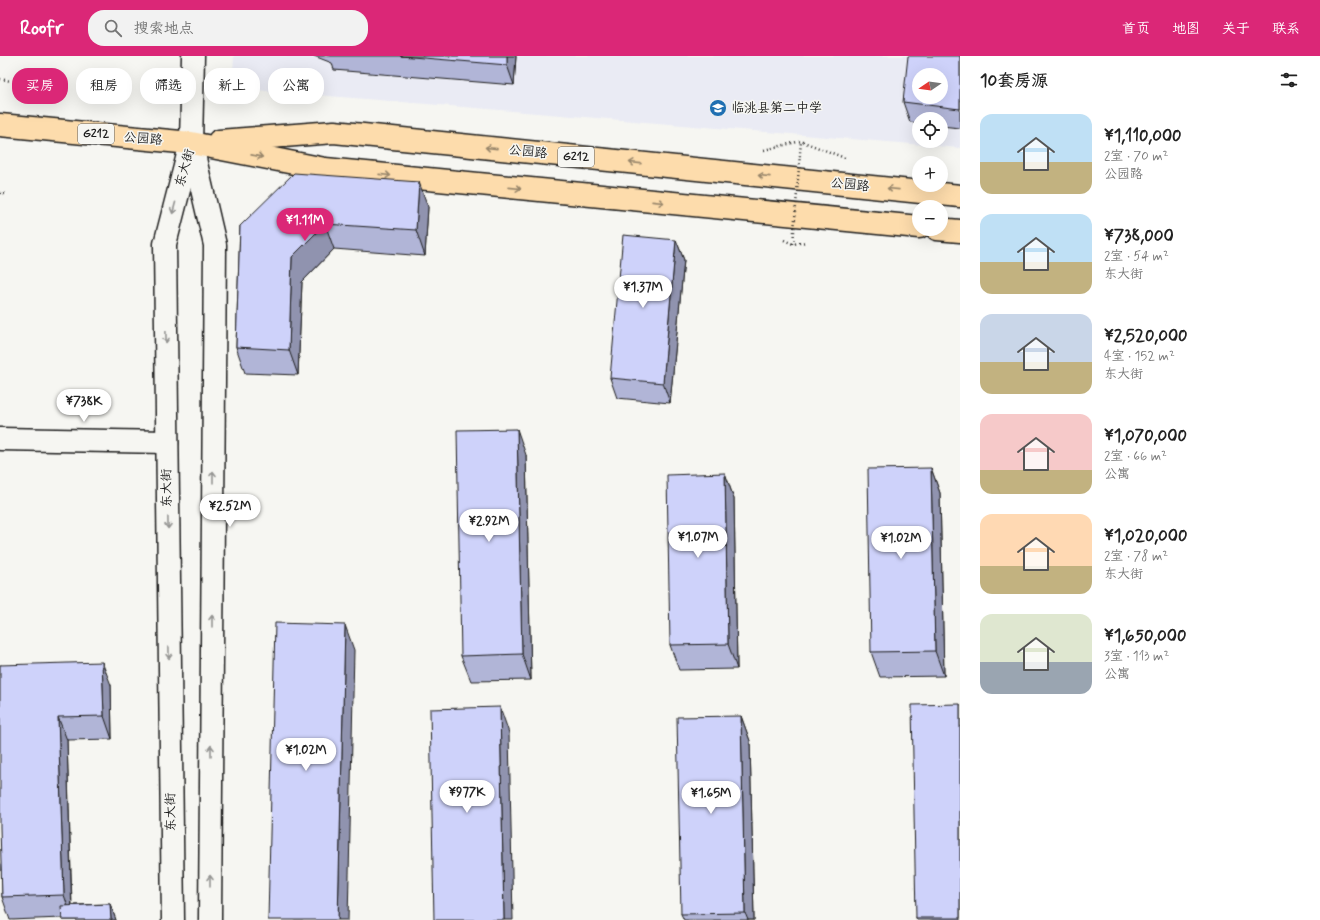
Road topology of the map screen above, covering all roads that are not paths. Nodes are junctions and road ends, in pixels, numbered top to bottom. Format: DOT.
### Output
graph roads {
  1 [pos="193,56"];
  2 [pos="0,125"];
  3 [pos="191,143"];
  4 [pos="960,196"];
  5 [pos="912,226"];
  6 [pos="948,230"];
  7 [pos="960,231"];
  8 [pos="0,439"];
  9 [pos="167,442"];
  10 [pos="173,920"];
  11 [pos="210,920"];
  1 -- 3 [label="main road"];
  2 -- 3 [label="highway, 公园路 / G212"];
  4 -- 3 [label="highway, 公园路 / G212, one-way"];
  3 -- 5 [label="highway, 公园路 / G212, one-way"];
  3 -- 9 [label="main road, 东大街, one-way"];
  11 -- 3 [label="main road, 东大街, one-way"];
  6 -- 7 [label="highway"];
  8 -- 9 [label="main road"];
  9 -- 10 [label="main road, 东大街, one-way"];
}
